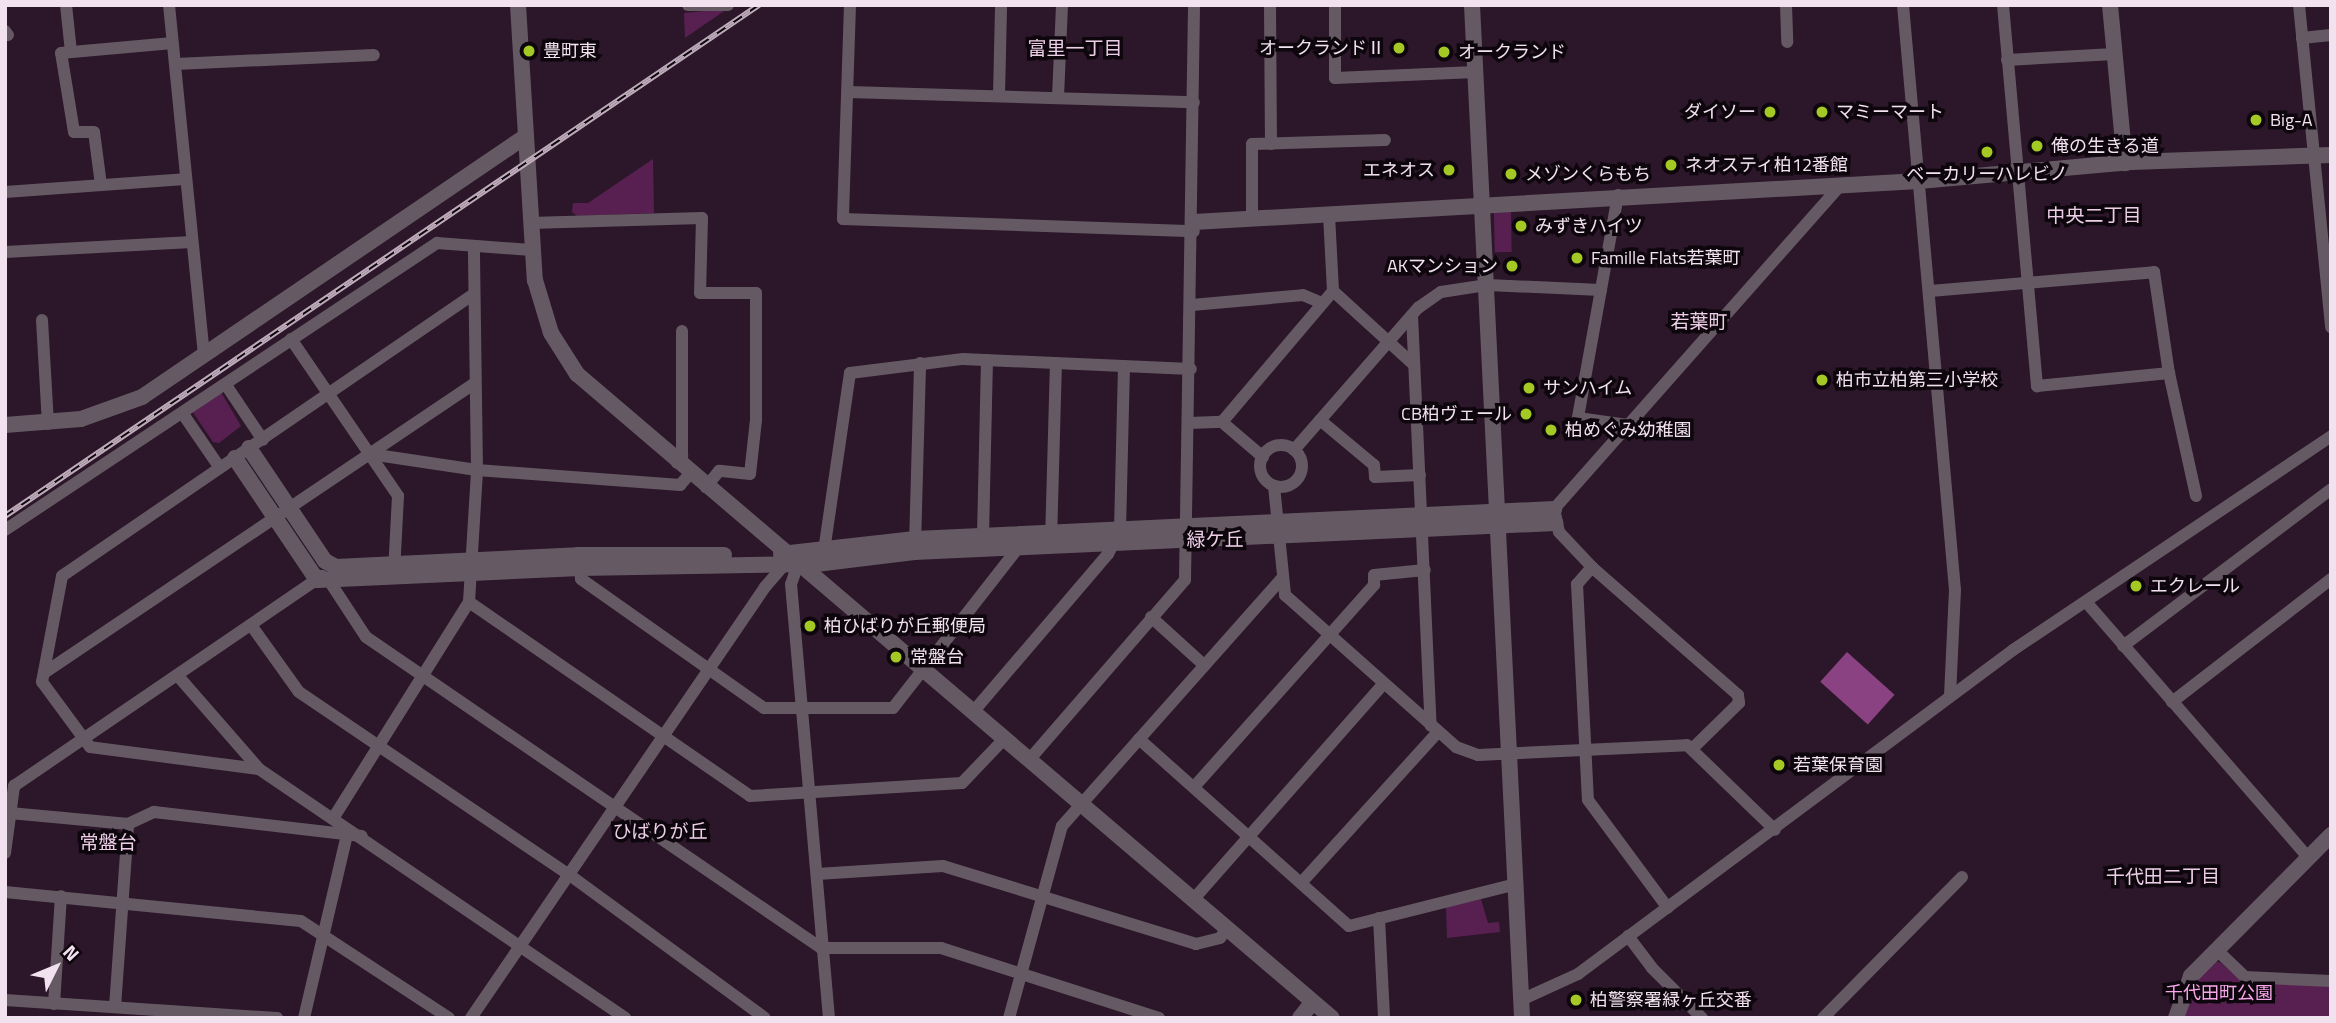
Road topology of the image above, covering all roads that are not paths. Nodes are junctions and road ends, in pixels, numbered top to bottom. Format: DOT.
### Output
graph roads {
  1 [pos="66,5"];
  2 [pos="169,5"];
  3 [pos="518,5"];
  4 [pos="688,5"];
  5 [pos="728,5"];
  6 [pos="850,5"];
  7 [pos="1001,5"];
  8 [pos="1062,5"];
  9 [pos="1194,5"];
  10 [pos="1270,5"];
  11 [pos="1335,5"];
  12 [pos="1472,5"];
  13 [pos="1786,5"];
  14 [pos="1903,5"];
  15 [pos="2003,5"];
  16 [pos="2110,5"];
  17 [pos="2299,5"];
  18 [pos="2331,35"];
  19 [pos="2302,38"];
  20 [pos="1787,42"];
  21 [pos="173,43"];
  22 [pos="71,52"];
  23 [pos="2114,54"];
  24 [pos="374,55"];
  25 [pos="2007,60"];
  26 [pos="176,64"];
  27 [pos="1476,72"];
  28 [pos="848,92"];
  29 [pos="999,96"];
  30 [pos="1058,97"];
  31 [pos="1194,102"];
  32 [pos="525,137"];
  33 [pos="1385,140"];
  34 [pos="1271,144"];
  35 [pos="2314,155"];
  36 [pos="2331,155"];
  37 [pos="2125,163"];
  38 [pos="2015,172"];
  39 [pos="185,179"];
  40 [pos="1919,181"];
  41 [pos="1842,184"];
  42 [pos="101,185"];
  43 [pos="5,192"];
  44 [pos="1618,195"];
  45 [pos="1483,205"];
  46 [pos="1329,215"];
  47 [pos="1252,219"];
  48 [pos="530,223"];
  49 [pos="1194,227"];
  50 [pos="192,242"];
  51 [pos="474,247"];
  52 [pos="531,250"];
  53 [pos="5,252"];
  54 [pos="2027,282"];
  55 [pos="1487,285"];
  56 [pos="1601,290"];
  57 [pos="1333,291"];
  58 [pos="1930,291"];
  59 [pos="473,295"];
  60 [pos="1322,303"];
  61 [pos="1192,305"];
  62 [pos="1412,315"];
  63 [pos="42,320"];
  64 [pos="2331,327"];
  65 [pos="682,331"];
  66 [pos="291,339"];
  67 [pos="1389,342"];
  68 [pos="204,354"];
  69 [pos="987,360"];
  70 [pos="920,363"];
  71 [pos="1056,363"];
  72 [pos="1414,365"];
  73 [pos="1124,366"];
  74 [pos="1191,369"];
  75 [pos="2169,373"];
  76 [pos="475,383"];
  77 [pos="226,385"];
  78 [pos="330,393"];
  79 [pos="183,414"];
  80 [pos="1320,420"];
  81 [pos="1222,422"];
  82 [pos="1189,423"];
  83 [pos="48,424"];
  84 [pos="5,425"];
  85 [pos="1628,425"];
  86 [pos="2331,436"];
  87 [pos="249,449"];
  88 [pos="1294,450"];
  89 [pos="370,454"];
  90 [pos="1263,457"];
  91 [pos="677,463"];
  92 [pos="220,468"];
  93 [pos="477,470"];
  94 [pos="690,474"];
  95 [pos="1420,475"];
  96 [pos="1274,486"];
  97 [pos="706,487"];
  98 [pos="2331,489"];
  99 [pos="2196,496"];
  100 [pos="282,513"];
  101 [pos="1555,516"];
  102 [pos="1497,519"];
  103 [pos="1423,522"];
  104 [pos="1279,529"];
  105 [pos="5,530"];
  106 [pos="1187,533"];
  107 [pos="1028,534"];
  108 [pos="983,536"];
  109 [pos="1116,537"];
  110 [pos="1051,540"];
  111 [pos="915,546"];
  112 [pos="1018,548"];
  113 [pos="824,551"];
  114 [pos="789,561"];
  115 [pos="579,562"];
  116 [pos="470,567"];
  117 [pos="1592,567"];
  118 [pos="394,570"];
  119 [pos="1425,570"];
  120 [pos="327,575"];
  121 [pos="1283,577"];
  122 [pos="2331,579"];
  123 [pos="469,602"];
  124 [pos="2087,603"];
  125 [pos="1151,617"];
  126 [pos="251,625"];
  127 [pos="1329,635"];
  128 [pos="2123,646"];
  129 [pos="1204,665"];
  130 [pos="709,670"];
  131 [pos="924,670"];
  132 [pos="44,673"];
  133 [pos="178,676"];
  134 [pos="423,676"];
  135 [pos="1384,684"];
  136 [pos="1950,695"];
  137 [pos="2172,702"];
  138 [pos="803,708"];
  139 [pos="973,712"];
  140 [pos="1435,729"];
  141 [pos="663,737"];
  142 [pos="83,738"];
  143 [pos="1004,739"];
  144 [pos="1139,739"];
  145 [pos="379,746"];
  146 [pos="1692,749"];
  147 [pos="1587,750"];
  148 [pos="1508,753"];
  149 [pos="1029,760"];
  150 [pos="258,769"];
  151 [pos="1194,787"];
  152 [pos="810,793"];
  153 [pos="9,799"];
  154 [pos="1080,804"];
  155 [pos="617,805"];
  156 [pos="10,813"];
  157 [pos="334,817"];
  158 [pos="128,824"];
  159 [pos="1775,830"];
  160 [pos="1248,834"];
  161 [pos="347,835"];
  162 [pos="2331,835"];
  163 [pos="362,836"];
  164 [pos="5,853"];
  165 [pos="2309,858"];
  166 [pos="817,874"];
  167 [pos="571,876"];
  168 [pos="1962,877"];
  169 [pos="1301,883"];
  170 [pos="1516,884"];
  171 [pos="5,891"];
  172 [pos="1042,895"];
  173 [pos="61,896"];
  174 [pos="1192,901"];
  175 [pos="123,903"];
  176 [pos="1668,908"];
  177 [pos="1379,918"];
  178 [pos="1226,930"];
  179 [pos="323,932"];
  180 [pos="1628,936"];
  181 [pos="522,946"];
  182 [pos="821,948"];
  183 [pos="2217,950"];
  184 [pos="1021,972"];
  185 [pos="2331,981"];
  186 [pos="5,1000"];
  187 [pos="1521,1000"];
  188 [pos="54,1004"];
  189 [pos="1311,1004"];
  190 [pos="115,1007"];
  191 [pos="145,1014"];
  192 [pos="444,1014"];
  193 [pos="220,1016"];
  194 [pos="622,1017"];
  195 [pos="277,1018"];
  196 [pos="304,1018"];
  197 [pos="427,1018"];
  198 [pos="471,1018"];
  199 [pos="765,1018"];
  200 [pos="829,1018"];
  201 [pos="1009,1018"];
  202 [pos="1159,1018"];
  203 [pos="1300,1018"];
  204 [pos="1332,1018"];
  205 [pos="1384,1018"];
  206 [pos="1522,1018"];
  207 [pos="1702,1018"];
  208 [pos="1823,1018"];
  209 [pos="2176,1018"];
  1 -- 22 [label="street"];
  2 -- 21 [label="street"];
  3 -- 32 [label="street"];
  4 -- 5 [label="street"];
  6 -- 28 [label="street"];
  7 -- 29 [label="street"];
  8 -- 30 [label="street"];
  9 -- 31 [label="street"];
  10 -- 34 [label="street"];
  11 -- 27 [label="street"];
  12 -- 27 [label="street"];
  13 -- 20 [label="street"];
  14 -- 40 [label="street"];
  15 -- 25 [label="street"];
  16 -- 23 [label="street"];
  17 -- 19 [label="street"];
  18 -- 19 [label="street"];
  19 -- 35 [label="street"];
  21 -- 22 [label="street"];
  21 -- 26 [label="street"];
  22 -- 42 [label="street"];
  23 -- 25 [label="street"];
  23 -- 37 [label="street"];
  24 -- 26 [label="street"];
  25 -- 38 [label="street"];
  26 -- 39 [label="street"];
  27 -- 45 [label="street"];
  28 -- 29 [label="street"];
  28 -- 49 [label="street"];
  29 -- 30 [label="street"];
  30 -- 31 [label="street"];
  31 -- 49 [label="street"];
  32 -- 48 [label="street"];
  32 -- 68 [label="street"];
  33 -- 34 [label="street"];
  34 -- 47 [label="street"];
  35 -- 36 [label="street"];
  35 -- 37 [label="street"];
  35 -- 64 [label="street"];
  37 -- 38 [label="street"];
  38 -- 40 [label="street"];
  38 -- 54 [label="street"];
  39 -- 42 [label="street"];
  39 -- 50 [label="street"];
  40 -- 41 [label="street"];
  40 -- 58 [label="street"];
  41 -- 44 [label="street"];
  41 -- 85 [label="street"];
  42 -- 43 [label="street"];
  44 -- 45 [label="street"];
  44 -- 56 [label="street"];
  45 -- 46 [label="street"];
  45 -- 55 [label="street"];
  46 -- 47 [label="street"];
  46 -- 57 [label="street"];
  47 -- 49 [label="street"];
  48 -- 52 [label="street"];
  48 -- 97 [label="street"];
  49 -- 61 [label="street"];
  50 -- 53 [label="street"];
  50 -- 68 [label="street"];
  51 -- 52 [label="street"];
  51 -- 59 [label="street"];
  51 -- 66 [label="street"];
  52 -- 91 [label="street"];
  54 -- 58 [label="street"];
  54 -- 75 [label="street"];
  54 -- 75 [label="street"];
  55 -- 56 [label="street"];
  55 -- 62 [label="street"];
  55 -- 102 [label="street"];
  56 -- 85 [label="street"];
  57 -- 60 [label="street"];
  57 -- 67 [label="street"];
  58 -- 136 [label="street"];
  59 -- 76 [label="street"];
  59 -- 78 [label="street"];
  60 -- 61 [label="street"];
  60 -- 81 [label="street"];
  61 -- 74 [label="street"];
  62 -- 67 [label="street"];
  62 -- 72 [label="street"];
  63 -- 83 [label="street"];
  65 -- 91 [label="street"];
  66 -- 77 [label="street"];
  66 -- 78 [label="street"];
  67 -- 72 [label="street"];
  67 -- 80 [label="street"];
  68 -- 83 [label="street"];
  69 -- 70 [label="street"];
  69 -- 71 [label="street"];
  69 -- 108 [label="street"];
  70 -- 111 [label="street"];
  70 -- 113 [label="street"];
  71 -- 73 [label="street"];
  71 -- 110 [label="street"];
  72 -- 95 [label="street"];
  73 -- 74 [label="street"];
  73 -- 109 [label="street"];
  74 -- 82 [label="street"];
  75 -- 99 [label="street"];
  76 -- 89 [label="street"];
  76 -- 93 [label="street"];
  77 -- 79 [label="street"];
  77 -- 87 [label="street"];
  78 -- 87 [label="street"];
  78 -- 89 [label="street"];
  79 -- 92 [label="street"];
  79 -- 105 [label="street"];
  80 -- 88 [label="street"];
  80 -- 95 [label="street"];
  81 -- 82 [label="street"];
  81 -- 90 [label="street"];
  82 -- 106 [label="street"];
  83 -- 84 [label="street"];
  85 -- 101 [label="street"];
  86 -- 124 [label="street"];
  87 -- 92 [label="street"];
  87 -- 100 [label="street"];
  88 -- 90 [label="street"];
  88 -- 96 [label="street"];
  89 -- 93 [label="street"];
  89 -- 100 [label="street"];
  89 -- 118 [label="street"];
  90 -- 96 [label="street"];
  91 -- 94 [label="street"];
  92 -- 132 [label="street"];
  93 -- 94 [label="street"];
  93 -- 116 [label="street"];
  94 -- 97 [label="street"];
  95 -- 103 [label="street"];
  96 -- 104 [label="street"];
  97 -- 114 [label="street"];
  98 -- 128 [label="street"];
  100 -- 120 [label="street"];
  100 -- 120 [label="street"];
  100 -- 132 [label="street"];
  101 -- 102 [label="street"];
  101 -- 117 [label="street"];
  102 -- 103 [label="street"];
  102 -- 148 [label="street"];
  103 -- 104 [label="street"];
  103 -- 119 [label="street"];
  104 -- 106 [label="street"];
  104 -- 121 [label="street"];
  106 -- 109 [label="street"];
  106 -- 125 [label="street"];
  107 -- 108 [label="street"];
  107 -- 110 [label="street"];
  107 -- 112 [label="street"];
  108 -- 111 [label="street"];
  109 -- 110 [label="street"];
  109 -- 139 [label="street"];
  110 -- 112 [label="street"];
  111 -- 112 [label="street"];
  111 -- 113 [label="street"];
  111 -- 114 [label="street"];
  112 -- 131 [label="street"];
  113 -- 114 [label="street"];
  114 -- 115 [label="street"];
  114 -- 130 [label="street"];
  114 -- 131 [label="street"];
  114 -- 138 [label="street"];
  115 -- 116 [label="street"];
  115 -- 130 [label="street"];
  116 -- 118 [label="street"];
  116 -- 123 [label="street"];
  117 -- 146 [label="street"];
  117 -- 147 [label="street"];
  118 -- 120 [label="street"];
  119 -- 127 [label="street"];
  119 -- 140 [label="street"];
  120 -- 126 [label="street"];
  120 -- 134 [label="street"];
  121 -- 127 [label="street"];
  121 -- 129 [label="street"];
  122 -- 137 [label="street"];
  123 -- 134 [label="street"];
  123 -- 141 [label="street"];
  124 -- 128 [label="street"];
  124 -- 136 [label="street"];
  125 -- 129 [label="street"];
  125 -- 149 [label="street"];
  126 -- 133 [label="street"];
  126 -- 145 [label="street"];
  127 -- 135 [label="street"];
  127 -- 151 [label="street"];
  128 -- 137 [label="street"];
  129 -- 144 [label="street"];
  130 -- 138 [label="street"];
  130 -- 141 [label="street"];
  131 -- 138 [label="street"];
  131 -- 139 [label="street"];
  132 -- 142 [label="street"];
  133 -- 142 [label="street"];
  133 -- 150 [label="street"];
  134 -- 145 [label="street"];
  134 -- 155 [label="street"];
  135 -- 140 [label="street"];
  135 -- 160 [label="street"];
  136 -- 159 [label="street"];
  137 -- 165 [label="street"];
  138 -- 152 [label="street"];
  139 -- 143 [label="street"];
  140 -- 148 [label="street"];
  140 -- 169 [label="street"];
  141 -- 152 [label="street"];
  141 -- 155 [label="street"];
  142 -- 150 [label="street"];
  142 -- 153 [label="street"];
  143 -- 149 [label="street"];
  143 -- 152 [label="street"];
  144 -- 151 [label="street"];
  144 -- 154 [label="street"];
  145 -- 157 [label="street"];
  145 -- 167 [label="street"];
  146 -- 147 [label="street"];
  146 -- 159 [label="street"];
  147 -- 148 [label="street"];
  147 -- 176 [label="street"];
  148 -- 170 [label="street"];
  149 -- 154 [label="street"];
  150 -- 157 [label="street"];
  151 -- 160 [label="street"];
  152 -- 166 [label="street"];
  153 -- 156 [label="street"];
  154 -- 172 [label="street"];
  154 -- 174 [label="street"];
  155 -- 167 [label="street"];
  155 -- 182 [label="street"];
  156 -- 158 [label="street"];
  156 -- 164 [label="street"];
  157 -- 163 [label="street"];
  158 -- 161 [label="street"];
  158 -- 175 [label="street"];
  159 -- 176 [label="street"];
  160 -- 169 [label="street"];
  160 -- 174 [label="street"];
  161 -- 163 [label="street"];
  161 -- 179 [label="street"];
  162 -- 165 [label="street"];
  163 -- 181 [label="street"];
  165 -- 183 [label="street"];
  166 -- 172 [label="street"];
  166 -- 182 [label="street"];
  167 -- 181 [label="street"];
  167 -- 199 [label="street"];
  168 -- 208 [label="street"];
  169 -- 177 [label="street"];
  170 -- 177 [label="street"];
  170 -- 187 [label="street"];
  171 -- 173 [label="street"];
  172 -- 178 [label="street"];
  172 -- 184 [label="street"];
  173 -- 175 [label="street"];
  173 -- 188 [label="street"];
  174 -- 178 [label="street"];
  175 -- 179 [label="street"];
  175 -- 190 [label="street"];
  176 -- 180 [label="street"];
  177 -- 205 [label="street"];
  178 -- 189 [label="street"];
  179 -- 192 [label="street"];
  179 -- 196 [label="street"];
  180 -- 187 [label="street"];
  180 -- 207 [label="street"];
  181 -- 194 [label="street"];
  181 -- 198 [label="street"];
  182 -- 184 [label="street"];
  182 -- 200 [label="street"];
  183 -- 185 [label="street"];
  183 -- 209 [label="street"];
  184 -- 201 [label="street"];
  184 -- 202 [label="street"];
  186 -- 188 [label="street"];
  187 -- 206 [label="street"];
  188 -- 190 [label="street"];
  189 -- 203 [label="street"];
  189 -- 204 [label="street"];
  190 -- 191 [label="street"];
  191 -- 193 [label="street"];
  192 -- 197 [label="street"];
  193 -- 195 [label="street"];
}
